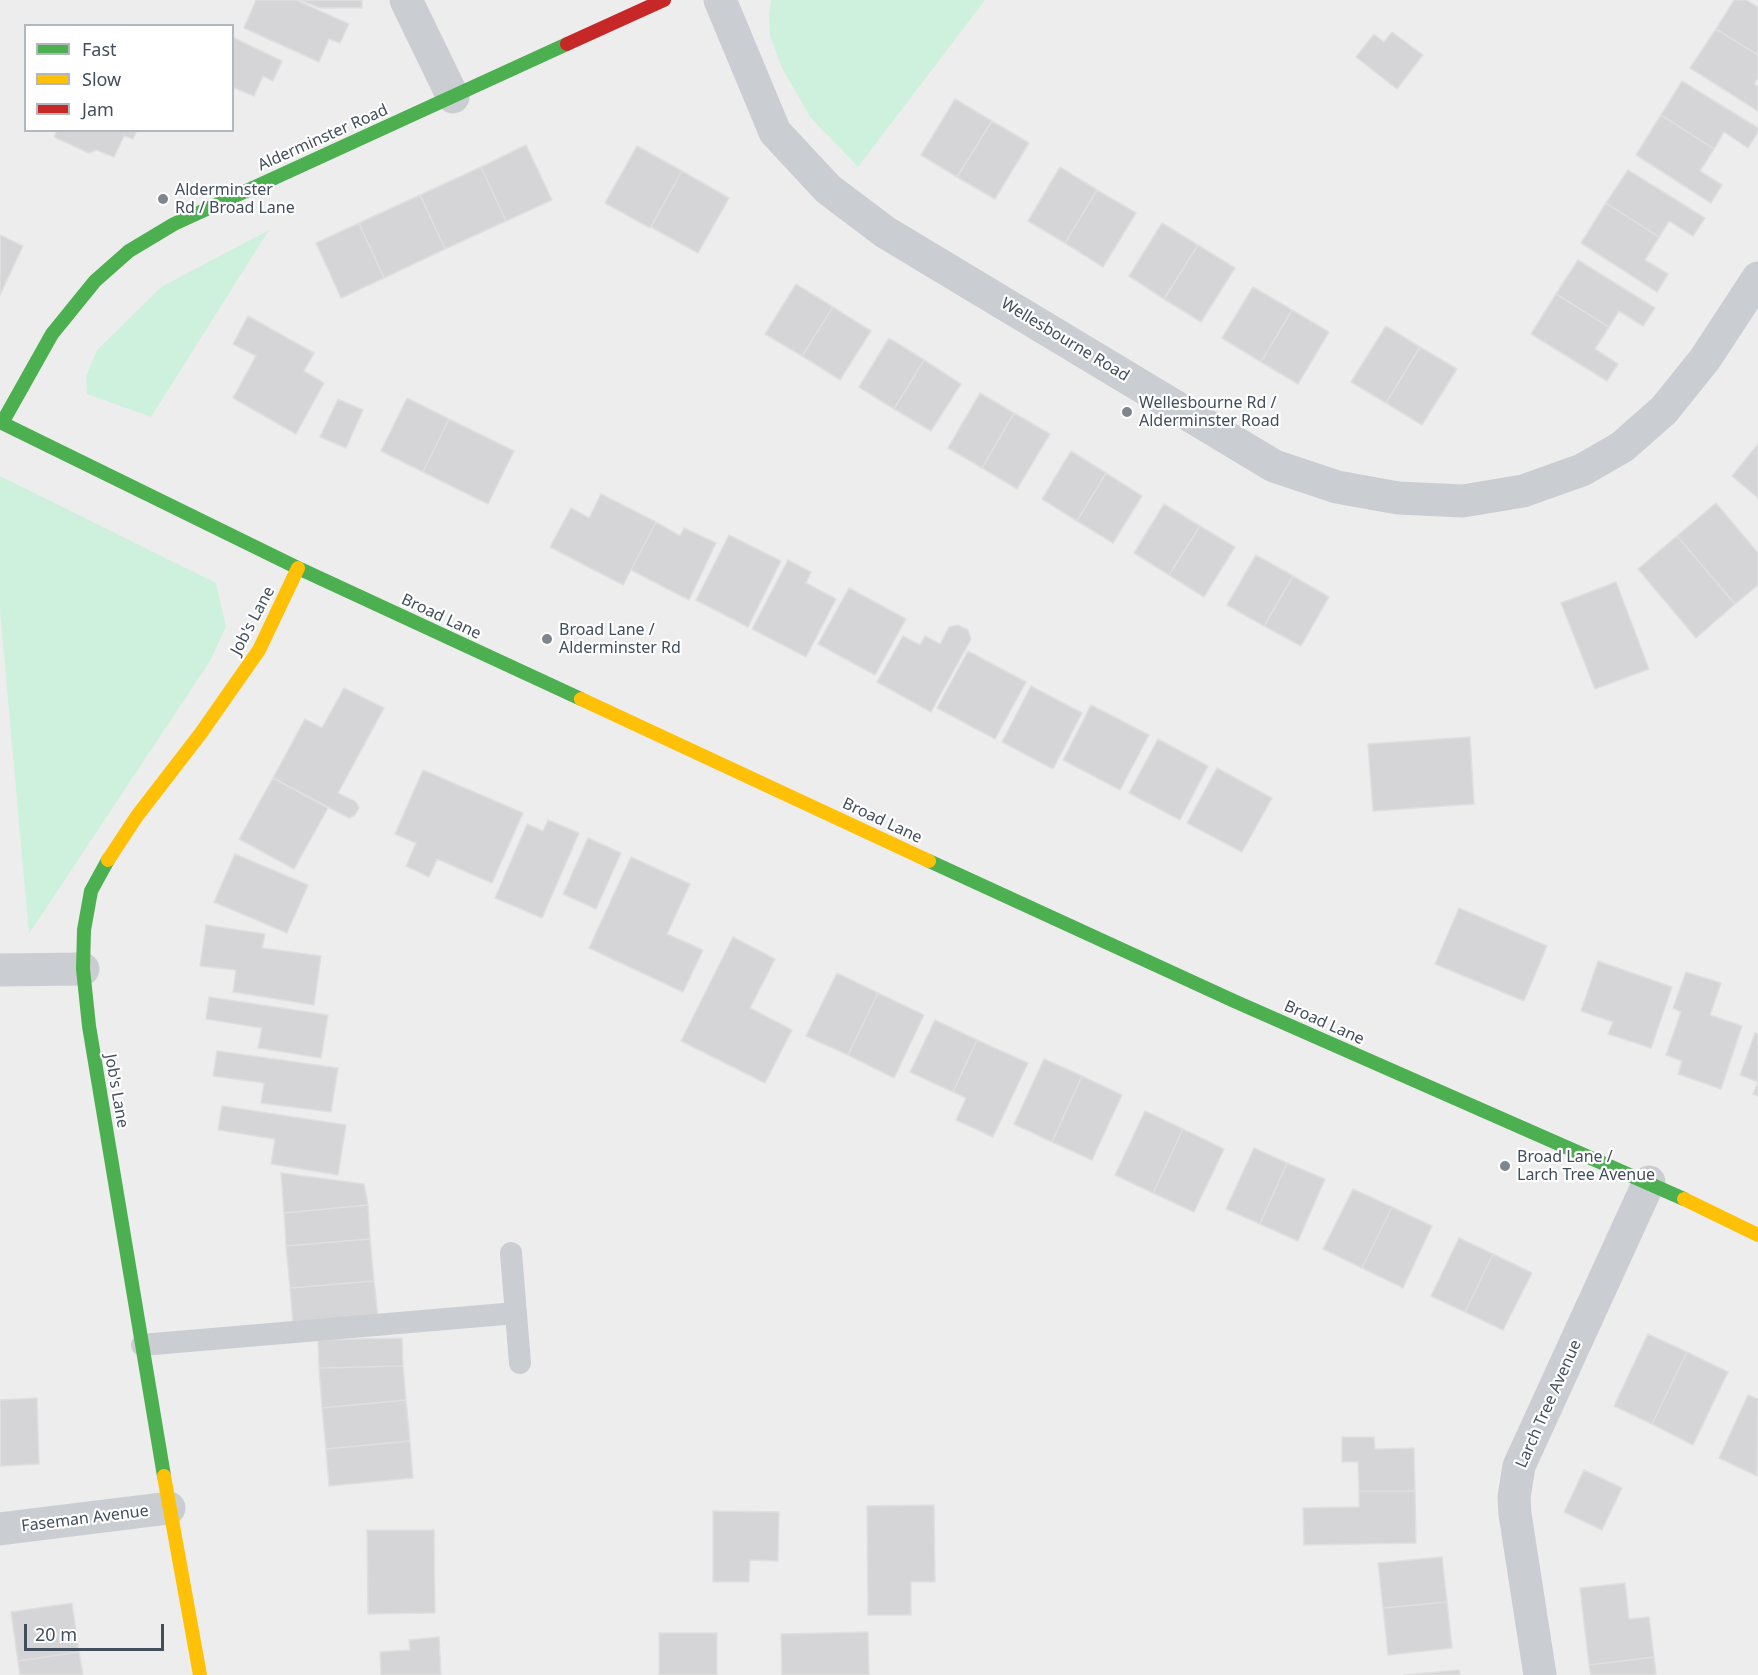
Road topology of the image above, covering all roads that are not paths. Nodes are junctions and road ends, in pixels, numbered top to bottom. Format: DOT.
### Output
graph roads {
  1 [pos="406,0"];
  2 [pos="664,0"];
  3 [pos="720,0"];
  4 [pos="453,97"];
  5 [pos="1758,278"];
  6 [pos="1,422"];
  7 [pos="298,568"];
  8 [pos="83,969"];
  9 [pos="0,970"];
  10 [pos="1648,1182"];
  11 [pos="1758,1235"];
  12 [pos="511,1253"];
  13 [pos="516,1313"];
  14 [pos="142,1345"];
  15 [pos="520,1363"];
  16 [pos="169,1508"];
  17 [pos="0,1529"];
  18 [pos="200,1675"];
  19 [pos="1540,1675"];
  1 -- 4 [label="street"];
  2 -- 4 [label="street, Alderminster Road"];
  3 -- 5 [label="street, Wellesbourne Road"];
  4 -- 6 [label="street, Alderminster Road"];
  6 -- 7 [label="street, Broad Lane"];
  7 -- 8 [label="street, Job's Lane"];
  7 -- 10 [label="street, Broad Lane"];
  8 -- 9 [label="street"];
  8 -- 14 [label="street, Job's Lane"];
  10 -- 11 [label="street, Broad Lane"];
  10 -- 19 [label="street, Larch Tree Avenue"];
  12 -- 13 [label="lane"];
  13 -- 14 [label="lane"];
  13 -- 15 [label="lane"];
  14 -- 16 [label="street, Job's Lane"];
  16 -- 17 [label="street, Faseman Avenue"];
  16 -- 18 [label="street, Job's Lane"];
}
